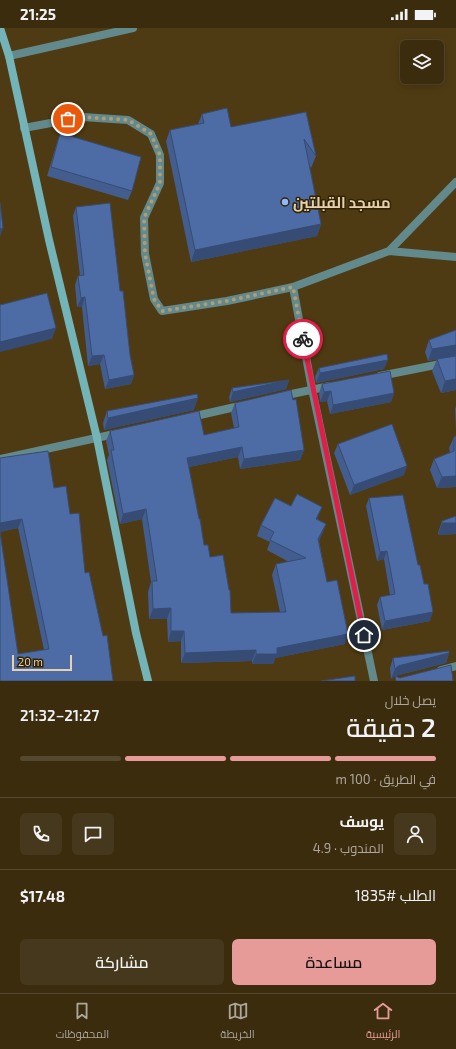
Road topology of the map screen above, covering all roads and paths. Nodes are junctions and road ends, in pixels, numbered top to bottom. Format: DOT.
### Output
graph roads {
  1 [pos="0,28"];
  2 [pos="6,28"];
  3 [pos="133,28"];
  4 [pos="5,40"];
  5 [pos="9,56"];
  6 [pos="24,128"];
  7 [pos="456,182"];
  8 [pos="389,251"];
  9 [pos="456,257"];
  10 [pos="293,287"];
  11 [pos="456,361"];
  12 [pos="373,378"];
  13 [pos="335,385"];
  14 [pos="312,389"];
  15 [pos="274,398"];
  16 [pos="251,403"];
  17 [pos="181,419"];
  18 [pos="127,431"];
  19 [pos="97,438"];
  20 [pos="0,459"];
  21 [pos="456,666"];
  22 [pos="433,672"];
  23 [pos="148,681"];
  24 [pos="374,681"];
  1 -- 4 [label="main road"];
  2 -- 4 [label="main road"];
  3 -- 5 [label="street"];
  4 -- 5 [label="main road"];
  5 -- 6 [label="main road"];
  6 -- 10 [label="street"];
  6 -- 19 [label="main road"];
  7 -- 8 [label="street"];
  8 -- 9 [label="street"];
  8 -- 10 [label="street"];
  10 -- 14 [label="street"];
  11 -- 12 [label="street"];
  13 -- 14 [label="street"];
  14 -- 15 [label="street"];
  14 -- 24 [label="street"];
  16 -- 17 [label="street"];
  18 -- 19 [label="street"];
  19 -- 20 [label="street"];
  19 -- 23 [label="main road"];
  21 -- 22 [label="street"];
}
